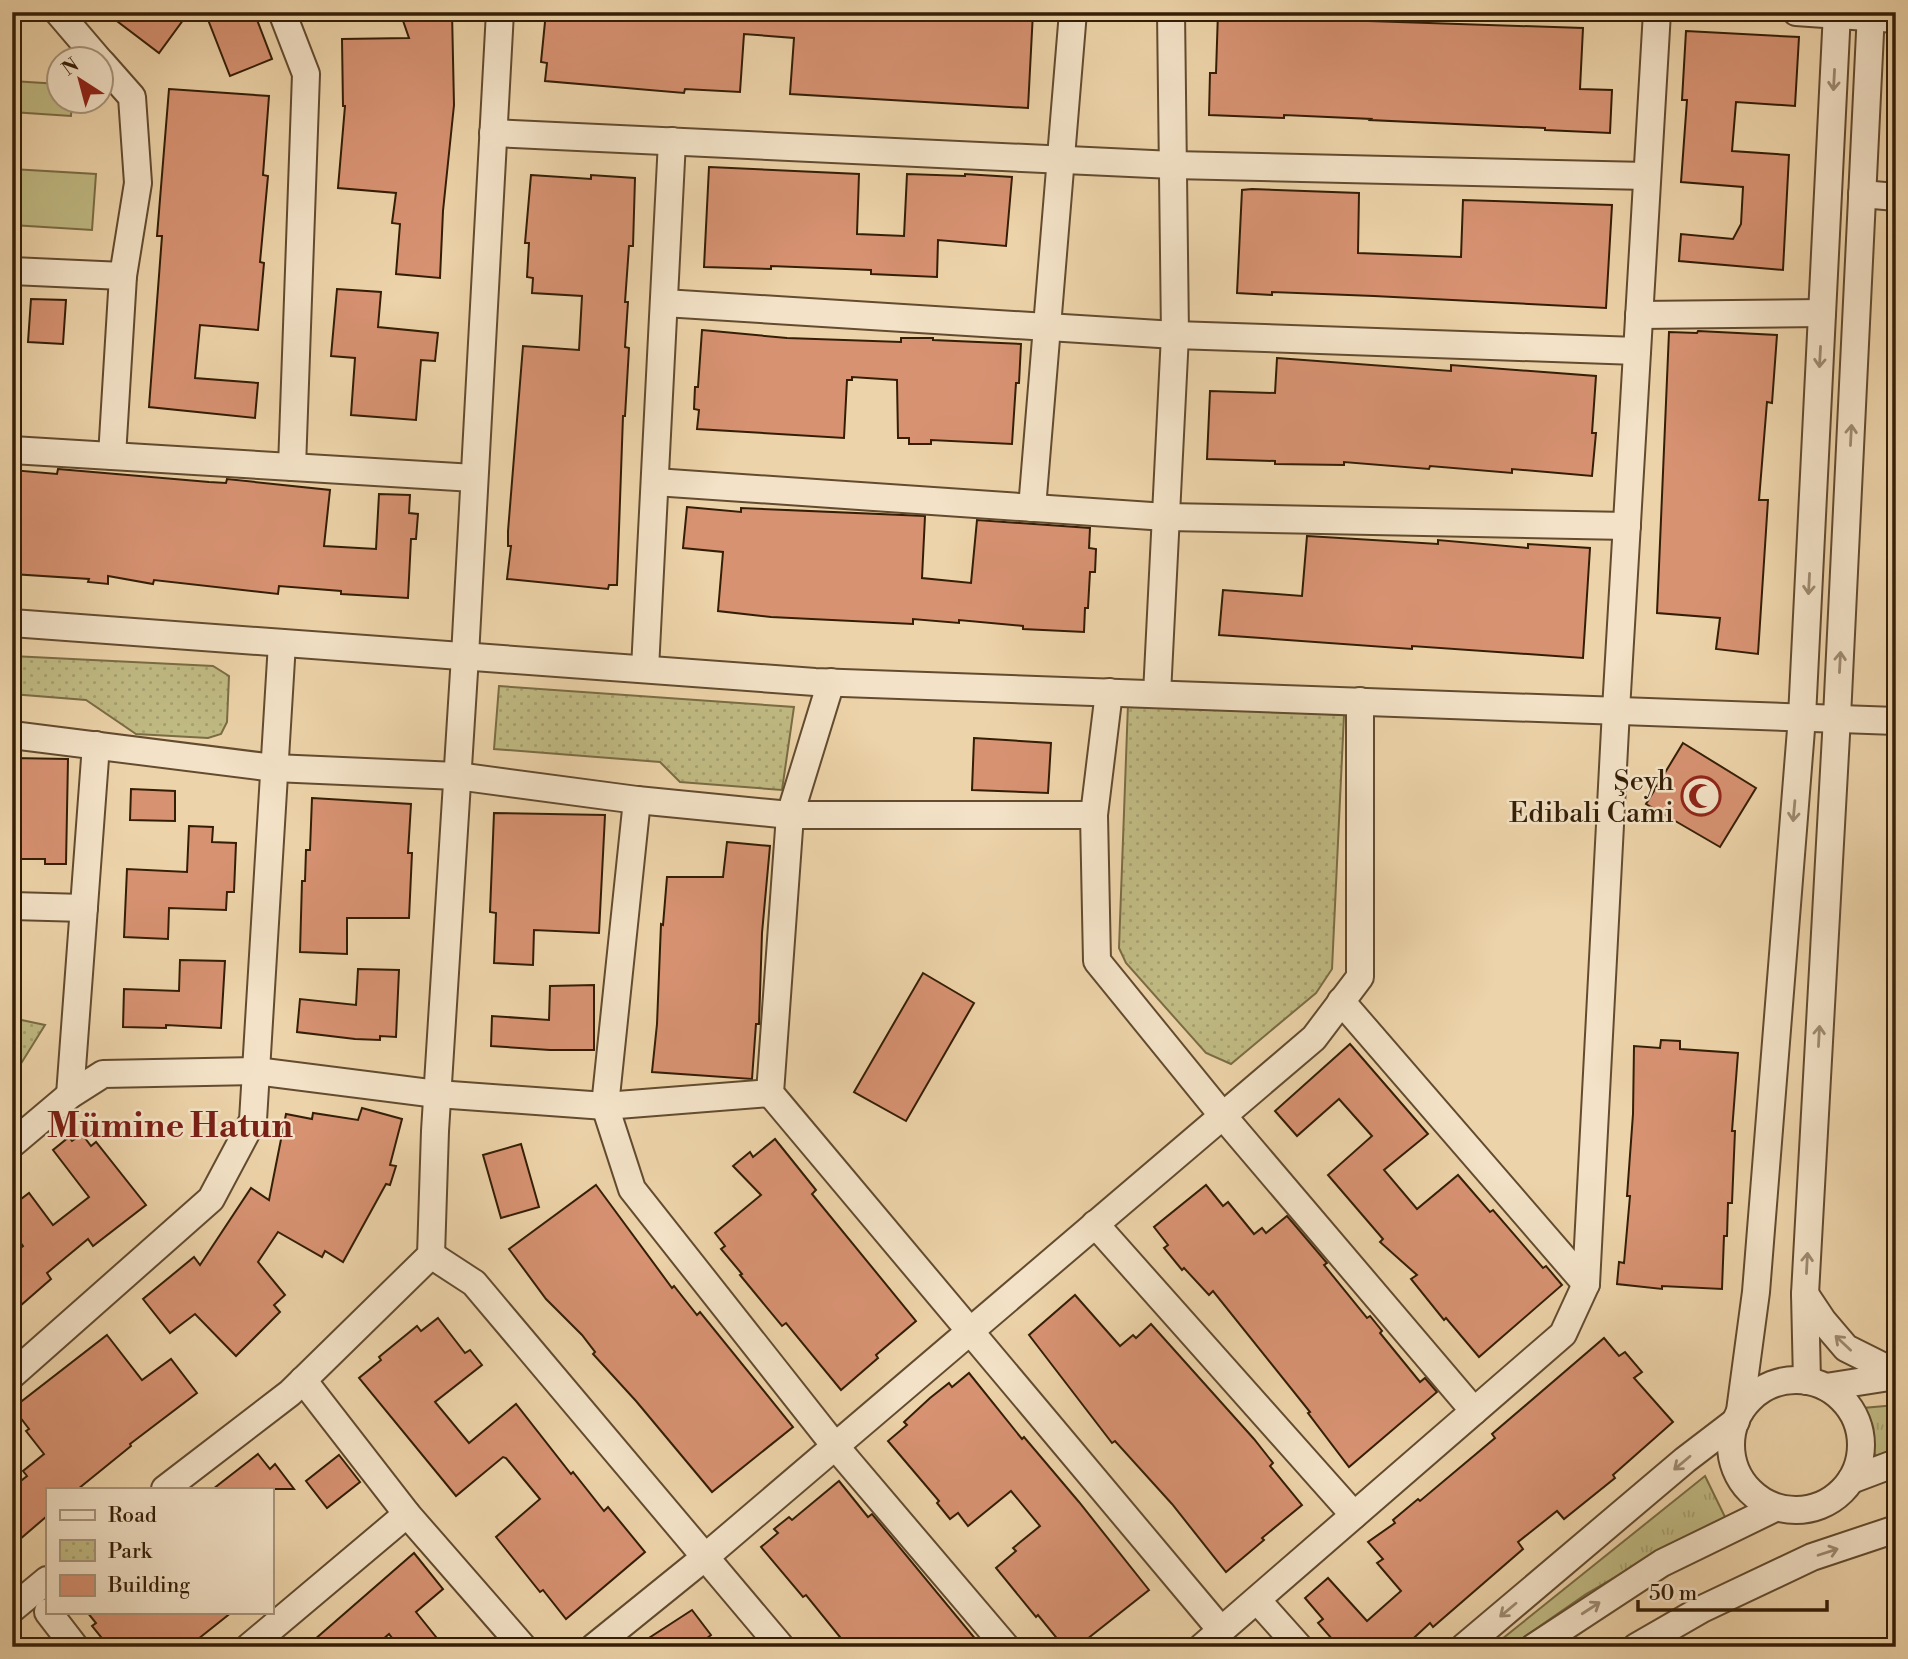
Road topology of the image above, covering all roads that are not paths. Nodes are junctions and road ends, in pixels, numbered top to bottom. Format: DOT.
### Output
graph roads {
  1 [pos="58,12"];
  2 [pos="282,12"];
  3 [pos="500,12"];
  4 [pos="1073,12"];
  5 [pos="1171,12"];
  6 [pos="1657,12"];
  7 [pos="1796,12"];
  8 [pos="1837,13"];
  9 [pos="1879,16"];
  10 [pos="87,46"];
  11 [pos="116,79"];
  12 [pos="493,133"];
  13 [pos="672,141"];
  14 [pos="1061,160"];
  15 [pos="1173,165"];
  16 [pos="1647,176"];
  17 [pos="1862,194"];
  18 [pos="1896,197"];
  19 [pos="12,271"];
  20 [pos="123,276"];
  21 [pos="664,303"];
  22 [pos="1822,313"];
  23 [pos="1639,314"];
  24 [pos="1047,327"];
  25 [pos="1175,335"];
  26 [pos="1637,351"];
  27 [pos="12,450"];
  28 [pos="112,456"];
  29 [pos="292,467"];
  30 [pos="474,478"];
  31 [pos="655,482"];
  32 [pos="1032,508"];
  33 [pos="1166,517"];
  34 [pos="1627,526"];
  35 [pos="12,623"];
  36 [pos="282,643"];
  37 [pos="465,656"];
  38 [pos="645,669"];
  39 [pos="831,682"];
  40 [pos="1110,692"];
  41 [pos="1157,694"];
  42 [pos="1360,701"];
  43 [pos="1616,710"];
  44 [pos="1802,717"];
  45 [pos="1837,717"];
  46 [pos="1896,721"];
  47 [pos="12,735"];
  48 [pos="96,745"];
  49 [pos="274,768"];
  50 [pos="457,776"];
  51 [pos="638,800"];
  52 [pos="1094,815"];
  53 [pos="790,816"];
  54 [pos="12,906"];
  55 [pos="84,908"];
  56 [pos="1342,1001"];
  57 [pos="256,1071"];
  58 [pos="770,1093"];
  59 [pos="437,1094"];
  60 [pos="70,1095"];
  61 [pos="605,1106"];
  62 [pos="1223,1115"];
  63 [pos="12,1144"];
  64 [pos="1095,1224"];
  65 [pos="431,1255"];
  66 [pos="1586,1284"];
  67 [pos="1805,1294"];
  68 [pos="971,1331"];
  69 [pos="1896,1374"];
  70 [pos="12,1375"];
  71 [pos="303,1380"];
  72 [pos="1816,1384"];
  73 [pos="1474,1411"];
  74 [pos="1738,1416"];
  75 [pos="835,1446"];
  76 [pos="1896,1463"];
  77 [pos="1851,1480"];
  78 [pos="166,1488"];
  79 [pos="1775,1508"];
  80 [pos="407,1514"];
  81 [pos="1354,1516"];
  82 [pos="1896,1529"];
  83 [pos="704,1558"];
  84 [pos="44,1599"];
  85 [pos="1257,1600"];
  86 [pos="12,1609"];
  87 [pos="54,1614"];
  88 [pos="1211,1638"];
  89 [pos="521,1646"];
  90 [pos="75,1647"];
  91 [pos="249,1647"];
  92 [pos="594,1647"];
  93 [pos="781,1647"];
  94 [pos="1006,1647"];
  95 [pos="1299,1647"];
  96 [pos="1464,1647"];
  97 [pos="1535,1647"];
  98 [pos="1636,1647"];
  1 -- 10 [label="street"];
  2 -- 29 [label="street"];
  3 -- 12 [label="street"];
  4 -- 14 [label="street"];
  5 -- 15 [label="street"];
  6 -- 16 [label="street"];
  7 -- 8 [label="street"];
  8 -- 9 [label="street"];
  8 -- 22 [label="street, one-way"];
  9 -- 17 [label="street"];
  11 -- 20 [label="street"];
  12 -- 13 [label="street"];
  12 -- 30 [label="street"];
  13 -- 14 [label="street"];
  13 -- 21 [label="street"];
  14 -- 15 [label="street"];
  14 -- 24 [label="street"];
  15 -- 16 [label="street"];
  15 -- 25 [label="street"];
  16 -- 23 [label="street"];
  17 -- 18 [label="street"];
  45 -- 17 [label="street, one-way"];
  19 -- 20 [label="street"];
  20 -- 28 [label="street"];
  21 -- 24 [label="street"];
  21 -- 31 [label="street"];
  22 -- 23 [label="street"];
  22 -- 44 [label="street, one-way"];
  23 -- 26 [label="street"];
  24 -- 25 [label="street"];
  24 -- 32 [label="street"];
  25 -- 26 [label="street"];
  25 -- 33 [label="street"];
  26 -- 34 [label="street"];
  27 -- 28 [label="street"];
  28 -- 29 [label="street"];
  29 -- 30 [label="street"];
  30 -- 37 [label="street"];
  31 -- 32 [label="street"];
  31 -- 38 [label="street"];
  32 -- 33 [label="street"];
  33 -- 34 [label="street"];
  33 -- 41 [label="street"];
  34 -- 43 [label="street"];
  35 -- 36 [label="street"];
  36 -- 37 [label="street"];
  36 -- 49 [label="street"];
  37 -- 38 [label="street"];
  37 -- 50 [label="street"];
  38 -- 39 [label="street"];
  39 -- 40 [label="street"];
  39 -- 53 [label="street"];
  40 -- 41 [label="street"];
  40 -- 52 [label="street"];
  41 -- 42 [label="street"];
  42 -- 43 [label="street"];
  42 -- 56 [label="street"];
  43 -- 44 [label="street"];
  43 -- 66 [label="street"];
  44 -- 45 [label="street"];
  44 -- 74 [label="street, one-way"];
  45 -- 46 [label="street"];
  67 -- 45 [label="street, one-way"];
  47 -- 48 [label="street"];
  48 -- 49 [label="street"];
  48 -- 55 [label="street"];
  49 -- 50 [label="street"];
  49 -- 57 [label="street"];
  50 -- 51 [label="street"];
  50 -- 59 [label="street"];
  51 -- 53 [label="street"];
  51 -- 61 [label="street"];
  52 -- 53 [label="street"];
  52 -- 62 [label="street"];
  53 -- 58 [label="street"];
  54 -- 55 [label="street"];
  55 -- 60 [label="street"];
  56 -- 62 [label="street"];
  56 -- 66 [label="street"];
  57 -- 59 [label="street"];
  57 -- 60 [label="street"];
  57 -- 70 [label="street"];
  58 -- 61 [label="street"];
  58 -- 68 [label="street"];
  59 -- 61 [label="street"];
  59 -- 65 [label="street"];
  60 -- 63 [label="street"];
  61 -- 75 [label="street"];
  62 -- 64 [label="street"];
  62 -- 73 [label="street"];
  64 -- 68 [label="street"];
  64 -- 81 [label="street"];
  65 -- 71 [label="street"];
  65 -- 83 [label="street"];
  66 -- 73 [label="street"];
  69 -- 67 [label="street, one-way"];
  67 -- 72 [label="street"];
  68 -- 75 [label="street"];
  68 -- 88 [label="street"];
  69 -- 72 [label="street"];
  71 -- 78 [label="street"];
  71 -- 80 [label="street"];
  72 -- 74 [label="street"];
  72 -- 77 [label="street"];
  73 -- 81 [label="street"];
  74 -- 79 [label="street"];
  74 -- 96 [label="street, one-way"];
  75 -- 83 [label="street"];
  75 -- 94 [label="street"];
  76 -- 77 [label="street"];
  77 -- 79 [label="street"];
  97 -- 79 [label="street, one-way"];
  80 -- 89 [label="street"];
  80 -- 91 [label="street"];
  81 -- 85 [label="street"];
  98 -- 82 [label="street, one-way"];
  83 -- 92 [label="street"];
  83 -- 93 [label="street"];
  84 -- 86 [label="street"];
  85 -- 88 [label="street"];
  85 -- 95 [label="street"];
  87 -- 90 [label="street"];
}
